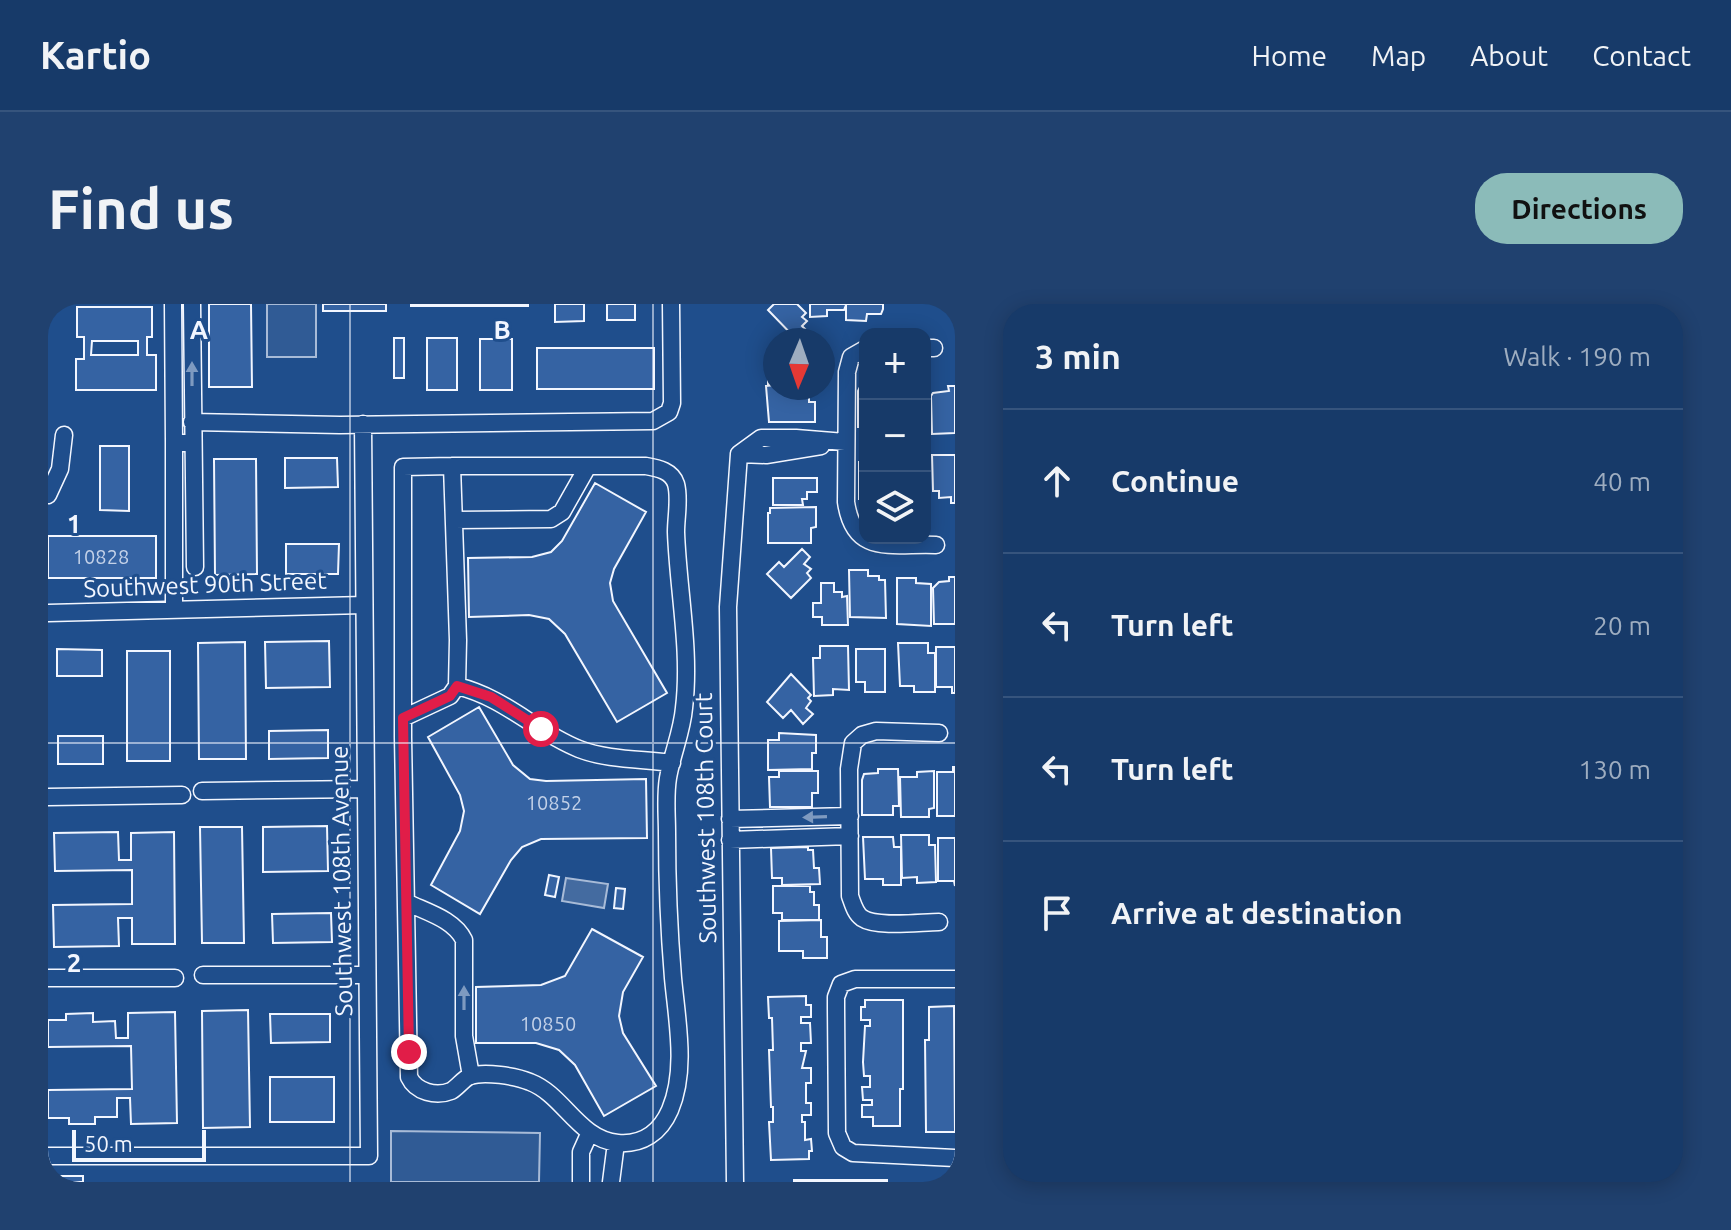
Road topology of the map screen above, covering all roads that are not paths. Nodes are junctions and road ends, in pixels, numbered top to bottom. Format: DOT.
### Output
graph roads {
  1 [pos="173,304"];
  2 [pos="192,304"];
  3 [pos="671,304"];
  4 [pos="859,352"];
  5 [pos="192,422"];
  6 [pos="363,424"];
  7 [pos="64,435"];
  8 [pos="845,442"];
  9 [pos="174,443"];
  10 [pos="193,443"];
  11 [pos="452,466"];
  12 [pos="588,466"];
  13 [pos="48,495"];
  14 [pos="454,520"];
  15 [pos="936,545"];
  16 [pos="195,567"];
  17 [pos="364,605"];
  18 [pos="174,610"];
  19 [pos="48,613"];
  20 [pos="457,686"];
  21 [pos="403,718"];
  22 [pos="939,733"];
  23 [pos="672,763"];
  24 [pos="365,789"];
  25 [pos="202,791"];
  26 [pos="182,795"];
  27 [pos="48,797"];
  28 [pos="850,816"];
  29 [pos="730,819"];
  30 [pos="777,819"];
  31 [pos="850,836"];
  32 [pos="777,838"];
  33 [pos="730,840"];
  34 [pos="406,902"];
  35 [pos="939,922"];
  36 [pos="203,975"];
  37 [pos="367,975"];
  38 [pos="48,978"];
  39 [pos="175,978"];
  40 [pos="955,979"];
  41 [pos="471,1076"];
  42 [pos="590,1132"];
  43 [pos="616,1143"];
  44 [pos="48,1156"];
  45 [pos="955,1158"];
  46 [pos="581,1182"];
  47 [pos="611,1182"];
  48 [pos="735,1182"];
  1 -- 9 [label="street"];
  5 -- 2 [label="street, one-way"];
  3 -- 6 [label="street"];
  4 -- 8 [label="street"];
  5 -- 6 [label="street"];
  5 -- 10 [label="street"];
  6 -- 17 [label="street, Southwest 108th Avenue"];
  7 -- 13 [label="street"];
  8 -- 15 [label="street"];
  8 -- 29 [label="street, Southwest 108th Court"];
  9 -- 10 [label="street"];
  9 -- 18 [label="street"];
  10 -- 16 [label="street"];
  11 -- 12 [label="street"];
  11 -- 14 [label="street"];
  11 -- 21 [label="street"];
  12 -- 14 [label="street"];
  12 -- 23 [label="street"];
  14 -- 20 [label="street"];
  17 -- 18 [label="street, Southwest 90th Street"];
  17 -- 24 [label="street, Southwest 108th Avenue"];
  18 -- 19 [label="street, Southwest 90th Street"];
  20 -- 21 [label="street"];
  20 -- 23 [label="street"];
  21 -- 34 [label="street"];
  22 -- 28 [label="street"];
  23 -- 43 [label="street"];
  24 -- 25 [label="street"];
  24 -- 37 [label="street, Southwest 108th Avenue"];
  26 -- 27 [label="street"];
  28 -- 30 [label="street, one-way"];
  28 -- 31 [label="street"];
  29 -- 30 [label="street"];
  29 -- 33 [label="street, Southwest 108th Court"];
  30 -- 32 [label="street"];
  31 -- 32 [label="street"];
  31 -- 35 [label="street"];
  32 -- 33 [label="street"];
  33 -- 48 [label="street, Southwest 108th Court"];
  41 -- 34 [label="street, one-way"];
  34 -- 41 [label="street"];
  36 -- 37 [label="street"];
  37 -- 44 [label="street, Southwest 108th Avenue"];
  38 -- 39 [label="street"];
  40 -- 45 [label="street"];
  41 -- 42 [label="street"];
  42 -- 43 [label="street"];
  42 -- 46 [label="street"];
  43 -- 47 [label="street"];
}
